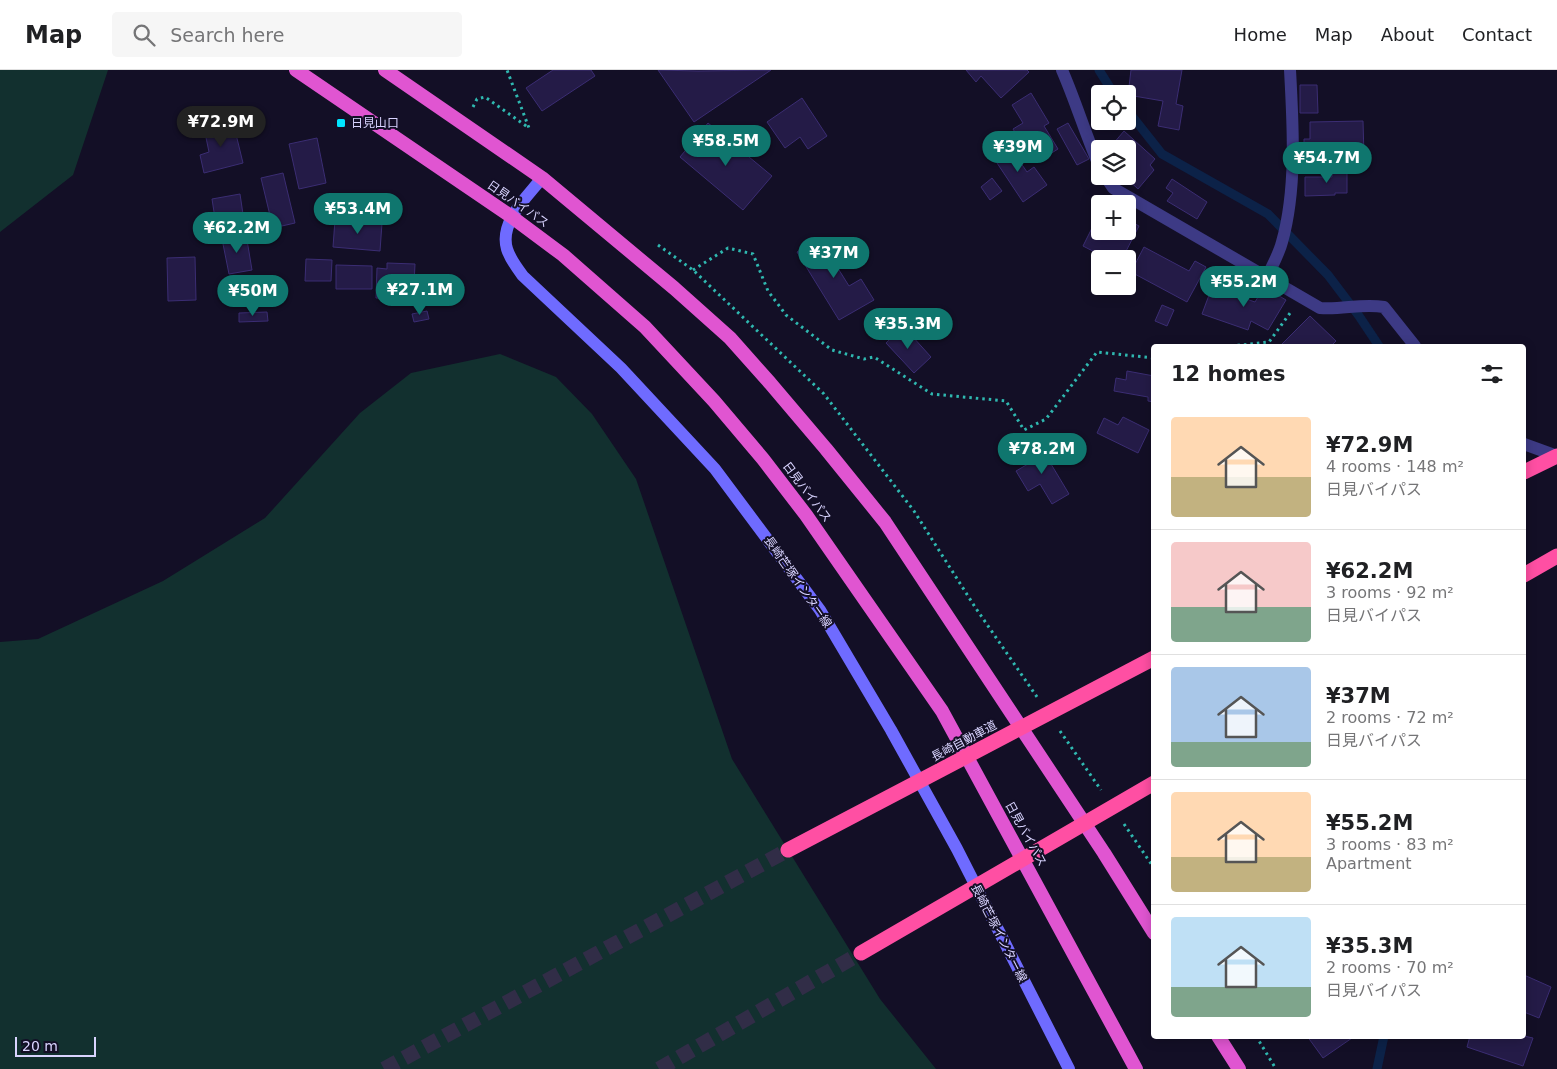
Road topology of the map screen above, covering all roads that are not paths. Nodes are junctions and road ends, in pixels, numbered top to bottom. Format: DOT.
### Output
graph roads {
  1 [pos="296,70"];
  2 [pos="385,70"];
  3 [pos="1062,70"];
  4 [pos="1290,70"];
  5 [pos="1091,149"];
  6 [pos="542,178"];
  7 [pos="1111,185"];
  8 [pos="512,217"];
  9 [pos="1267,277"];
  10 [pos="1414,344"];
  11 [pos="1526,445"];
  12 [pos="1557,456"];
  13 [pos="1526,471"];
  14 [pos="1557,556"];
  15 [pos="1526,574"];
  16 [pos="1151,660"];
  17 [pos="1151,785"];
  18 [pos="788,850"];
  19 [pos="1151,928"];
  20 [pos="861,953"];
  21 [pos="1220,1039"];
  22 [pos="1069,1069"];
  23 [pos="1136,1069"];
  24 [pos="1239,1069"];
  1 -- 8 [label="highway, 日見バイパス"];
  2 -- 6 [label="highway"];
  3 -- 5 [label="street"];
  4 -- 9 [label="street"];
  6 -- 8 [label="main road, 長崎芒塚インター線"];
  6 -- 19 [label="highway"];
  7 -- 9 [label="street"];
  8 -- 22 [label="main road, 長崎芒塚インター線"];
  8 -- 23 [label="highway, 日見バイパス"];
  9 -- 10 [label="street"];
  11 -- 12 [label="street"];
  12 -- 13 [label="highway"];
  14 -- 15 [label="highway"];
  16 -- 18 [label="highway, 長崎自動車道, bridge"];
  17 -- 20 [label="highway, bridge"];
  21 -- 24 [label="highway"];
}
